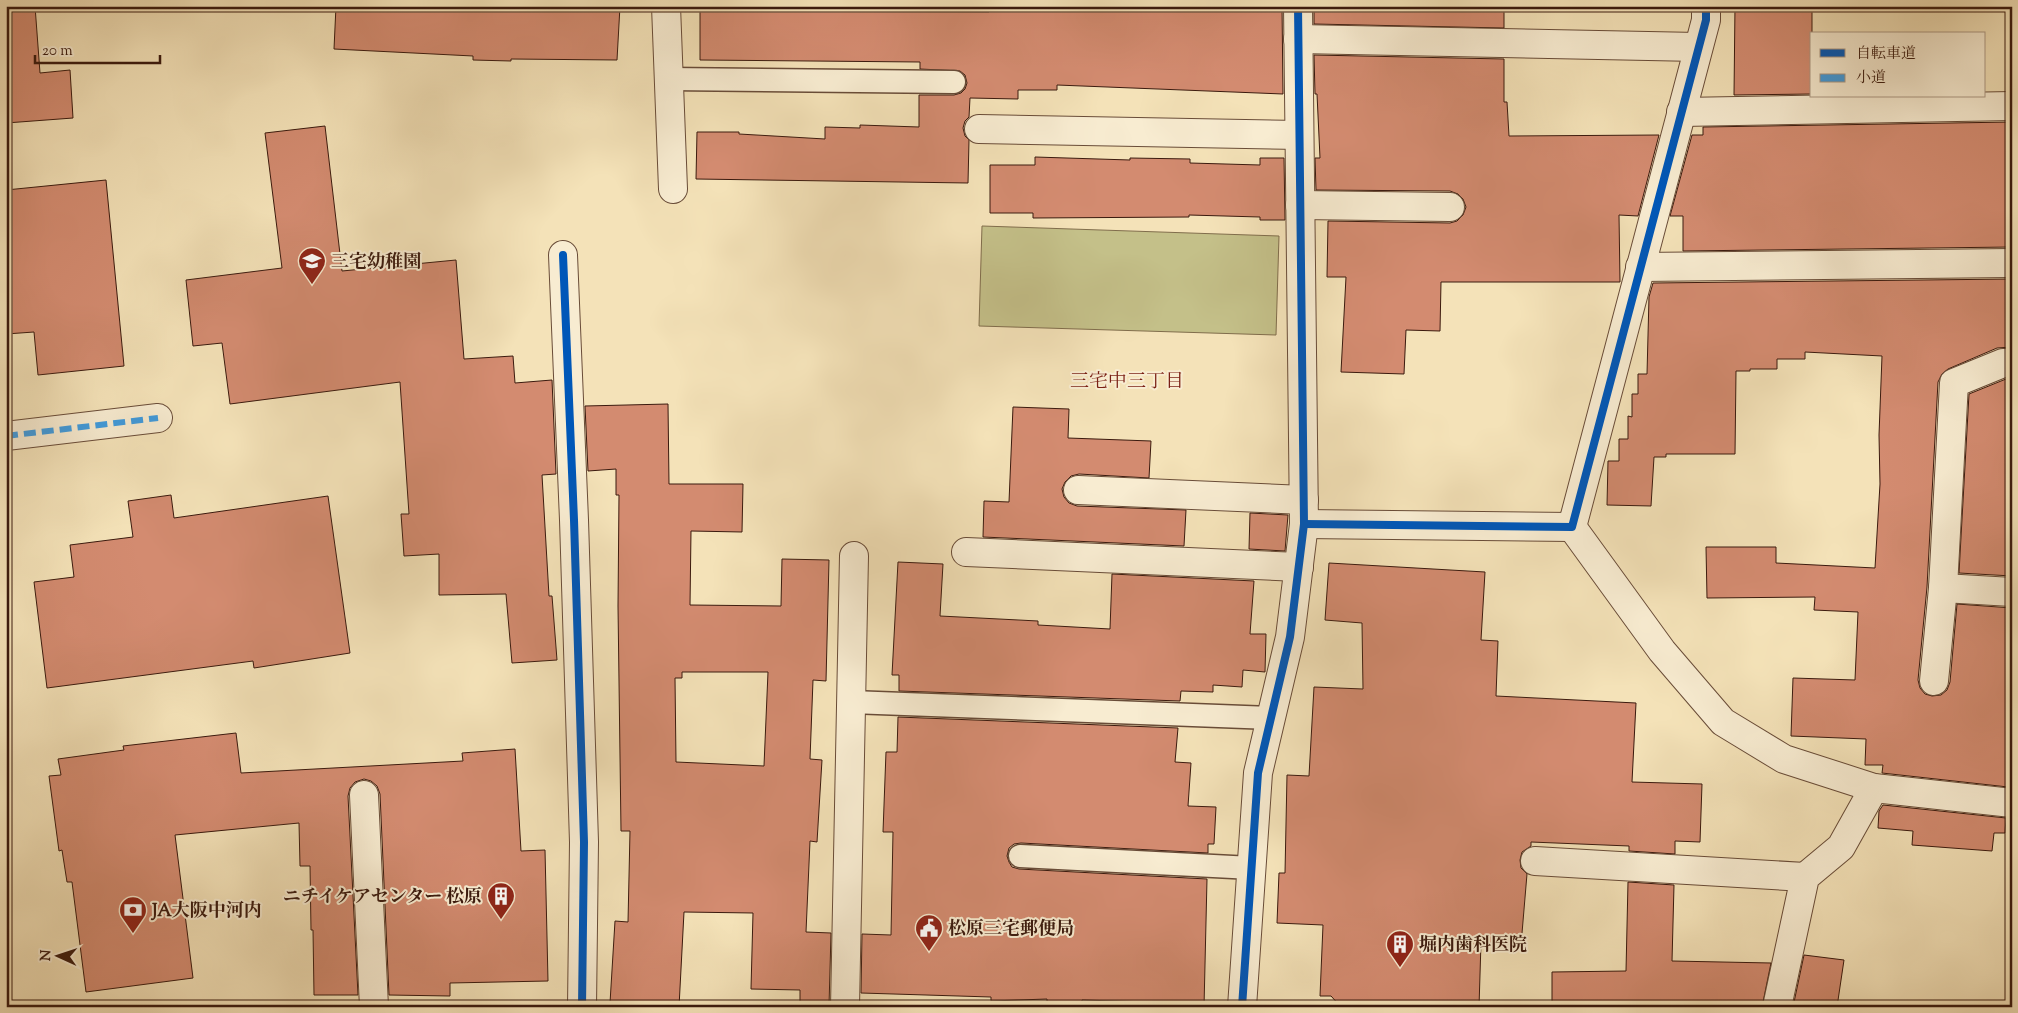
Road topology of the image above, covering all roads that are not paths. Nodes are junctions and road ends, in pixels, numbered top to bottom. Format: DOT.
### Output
graph roads {
  1 [pos="666,6"];
  2 [pos="1298,6"];
  3 [pos="1706,6"];
  4 [pos="1298,39"];
  5 [pos="1698,48"];
  6 [pos="669,79"];
  7 [pos="954,82"];
  8 [pos="2012,106"];
  9 [pos="1681,112"];
  10 [pos="979,129"];
  11 [pos="1299,134"];
  12 [pos="673,189"];
  13 [pos="1300,205"];
  14 [pos="1450,207"];
  15 [pos="563,255"];
  16 [pos="2012,263"];
  17 [pos="1640,267"];
  18 [pos="2012,363"];
  19 [pos="158,418"];
  20 [pos="6,436"];
  21 [pos="1078,490"];
  22 [pos="1304,512"];
  23 [pos="1572,526"];
  24 [pos="966,552"];
  25 [pos="854,556"];
  26 [pos="1299,567"];
  27 [pos="1944,588"];
  28 [pos="2012,592"];
  29 [pos="1934,682"];
  30 [pos="851,702"];
  31 [pos="1271,718"];
  32 [pos="1874,788"];
  33 [pos="364,795"];
  34 [pos="2012,803"];
  35 [pos="1020,856"];
  36 [pos="1535,861"];
  37 [pos="1252,868"];
  38 [pos="1805,877"];
  39 [pos="374,1007"];
  40 [pos="582,1007"];
  41 [pos="845,1007"];
  42 [pos="1242,1007"];
  43 [pos="1777,1007"];
  1 -- 6 [label="street"];
  2 -- 4 [label="street"];
  3 -- 5 [label="street"];
  4 -- 5 [label="street"];
  4 -- 11 [label="street"];
  5 -- 9 [label="street"];
  6 -- 7 [label="lane"];
  6 -- 12 [label="street"];
  8 -- 9 [label="street"];
  9 -- 17 [label="street"];
  10 -- 11 [label="street"];
  11 -- 13 [label="street"];
  13 -- 14 [label="street"];
  13 -- 22 [label="street"];
  15 -- 40 [label="street"];
  16 -- 17 [label="street"];
  17 -- 23 [label="street"];
  18 -- 27 [label="street"];
  19 -- 20 [label="street"];
  21 -- 22 [label="street"];
  22 -- 23 [label="street"];
  22 -- 26 [label="street"];
  23 -- 32 [label="street"];
  24 -- 26 [label="street"];
  25 -- 30 [label="street"];
  26 -- 31 [label="street"];
  27 -- 28 [label="street"];
  27 -- 29 [label="street"];
  30 -- 31 [label="lane"];
  30 -- 41 [label="street"];
  31 -- 37 [label="street"];
  32 -- 34 [label="street"];
  32 -- 38 [label="street"];
  33 -- 39 [label="street"];
  35 -- 37 [label="lane"];
  36 -- 38 [label="street"];
  37 -- 42 [label="street"];
  38 -- 43 [label="street"];
}
